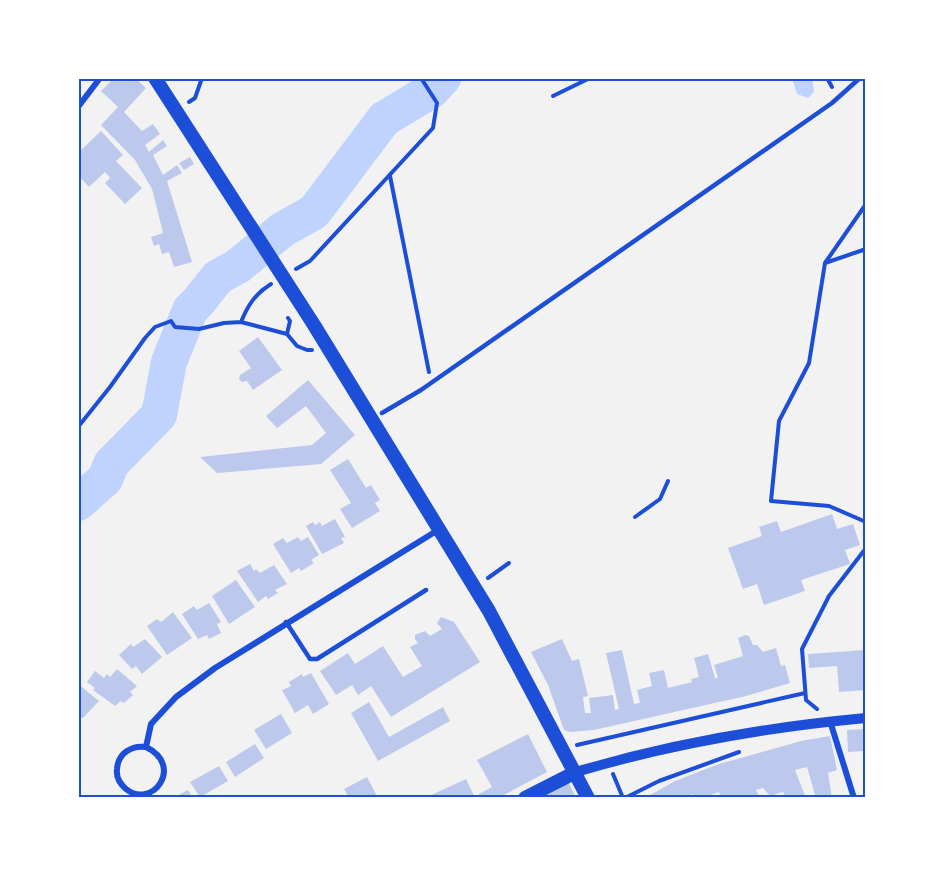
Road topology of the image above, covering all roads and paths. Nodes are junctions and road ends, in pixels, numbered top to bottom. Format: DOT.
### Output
graph roads {
  1 [pos="100,78"];
  2 [pos="155,78"];
  3 [pos="421,78"];
  4 [pos="590,78"];
  5 [pos="860,78"];
  6 [pos="553,96"];
  7 [pos="78,107"];
  8 [pos="390,175"];
  9 [pos="866,204"];
  10 [pos="866,249"];
  11 [pos="825,263"];
  12 [pos="301,266"];
  13 [pos="259,292"];
  14 [pos="290,321"];
  15 [pos="241,322"];
  16 [pos="287,334"];
  17 [pos="328,348"];
  18 [pos="431,382"];
  19 [pos="382,413"];
  20 [pos="78,427"];
  21 [pos="668,481"];
  22 [pos="635,517"];
  23 [pos="866,522"];
  24 [pos="438,530"];
  25 [pos="866,548"];
  26 [pos="509,562"];
  27 [pos="489,576"];
  28 [pos="426,590"];
  29 [pos="286,622"];
  30 [pos="805,693"];
  31 [pos="866,718"];
  32 [pos="830,721"];
  33 [pos="599,741"];
  34 [pos="146,747"];
  35 [pos="742,751"];
  36 [pos="576,772"];
  37 [pos="525,798"];
  38 [pos="588,798"];
  39 [pos="625,798"];
  40 [pos="854,798"];
  1 -- 7 [label="street"];
  2 -- 17 [label="main road"];
  3 -- 8 [label="path"];
  4 -- 6 [label="path"];
  5 -- 18 [label="lane"];
  8 -- 12 [label="path"];
  8 -- 18 [label="path"];
  9 -- 11 [label="path"];
  10 -- 11 [label="path"];
  11 -- 23 [label="path"];
  13 -- 15 [label="path"];
  14 -- 16 [label="path"];
  15 -- 16 [label="path"];
  15 -- 20 [label="path"];
  16 -- 17 [label="path"];
  17 -- 24 [label="main road"];
  18 -- 19 [label="lane"];
  21 -- 22 [label="path"];
  24 -- 29 [label="street"];
  24 -- 36 [label="main road"];
  25 -- 30 [label="path"];
  26 -- 27 [label="path"];
  28 -- 29 [label="lane"];
  29 -- 34 [label="street"];
  30 -- 32 [label="path"];
  30 -- 33 [label="path"];
  31 -- 32 [label="street"];
  32 -- 36 [label="street"];
  32 -- 40 [label="street"];
  34 -- 34 [label="street"];
  35 -- 39 [label="path"];
  36 -- 37 [label="main road"];
  36 -- 38 [label="main road"];
}
